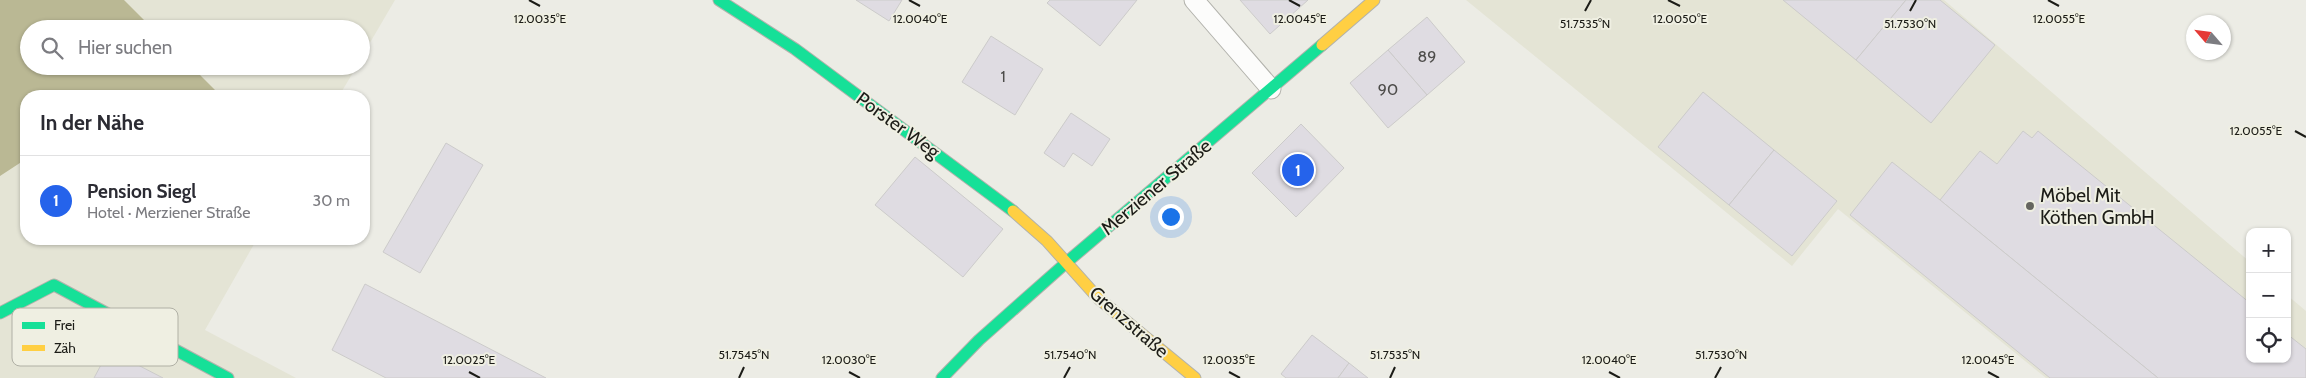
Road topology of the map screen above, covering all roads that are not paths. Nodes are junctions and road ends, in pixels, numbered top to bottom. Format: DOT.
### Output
graph roads {
  1 [pos="719,0"];
  2 [pos="1194,0"];
  3 [pos="1374,0"];
  4 [pos="1271,89"];
  5 [pos="1067,262"];
  6 [pos="97,308"];
  7 [pos="0,313"];
  8 [pos="178,351"];
  9 [pos="228,378"];
  10 [pos="942,378"];
  11 [pos="1195,378"];
  1 -- 5 [label="street, Porster Weg"];
  2 -- 4 [label="lane"];
  3 -- 4 [label="street, Merziener Straße"];
  4 -- 5 [label="street, Merziener Straße"];
  5 -- 10 [label="street, Merziener Straße"];
  5 -- 11 [label="street, Grenzstraße"];
  6 -- 7 [label="street"];
  8 -- 9 [label="street"];
}
